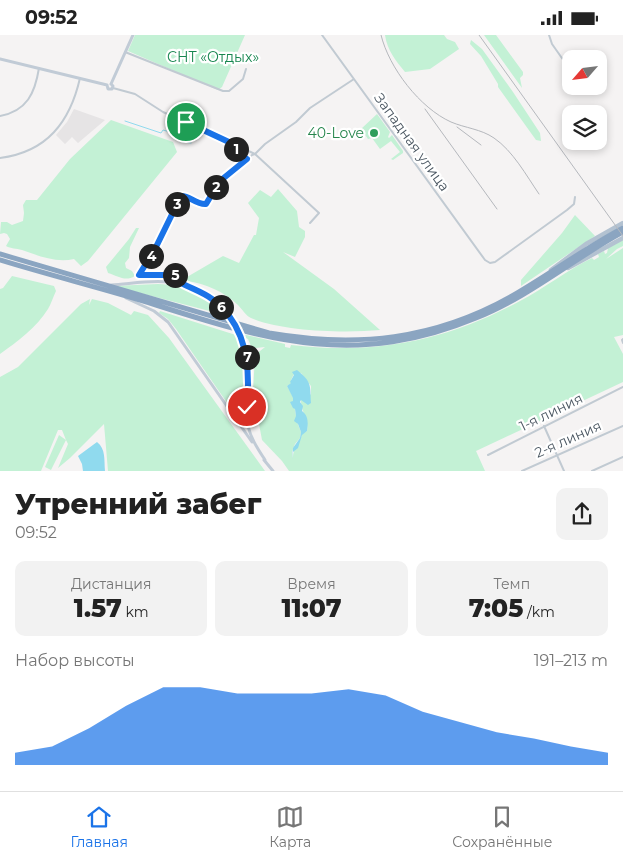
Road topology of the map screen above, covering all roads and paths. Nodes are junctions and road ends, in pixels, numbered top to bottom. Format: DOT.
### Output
graph roads {
  1 [pos="133,35"];
  2 [pos="322,35"];
  3 [pos="549,35"];
  4 [pos="125,52"];
  5 [pos="562,58"];
  6 [pos="0,59"];
  7 [pos="38,68"];
  8 [pos="246,69"];
  9 [pos="80,78"];
  10 [pos="354,79"];
  11 [pos="110,86"];
  12 [pos="0,116"];
  13 [pos="231,143"];
  14 [pos="255,154"];
  15 [pos="0,158"];
  16 [pos="247,159"];
  17 [pos="575,197"];
  18 [pos="310,223"];
  19 [pos="623,223"];
  20 [pos="623,228"];
  21 [pos="623,232"];
  22 [pos="623,237"];
  23 [pos="601,242"];
  24 [pos="0,254"];
  25 [pos="0,260"];
  26 [pos="176,277"];
  27 [pos="541,280"];
  28 [pos="165,282"];
  29 [pos="106,286"];
  30 [pos="192,288"];
  31 [pos="114,293"];
  32 [pos="623,387"];
  33 [pos="248,404"];
  34 [pos="229,408"];
  35 [pos="623,426"];
  36 [pos="544,427"];
  37 [pos="488,455"];
  38 [pos="557,456"];
  39 [pos="623,457"];
  40 [pos="265,460"];
  41 [pos="273,471"];
  42 [pos="522,471"];
  43 [pos="564,471"];
  44 [pos="592,471"];
  1 -- 4 [label="main road"];
  2 -- 10 [label="street, Западная улица"];
  3 -- 5 [label="street"];
  4 -- 8 [label="street"];
  4 -- 11 [label="main road"];
  6 -- 7 [label="main road"];
  7 -- 9 [label="main road"];
  7 -- 12 [label="street"];
  9 -- 11 [label="main road"];
  9 -- 15 [label="street"];
  10 -- 14 [label="street"];
  10 -- 17 [label="street, Западная улица"];
  11 -- 13 [label="street"];
  13 -- 14 [label="street"];
  13 -- 16 [label="street"];
  14 -- 16 [label="street"];
  14 -- 18 [label="street"];
  16 -- 26 [label="street"];
  19 -- 23 [label="main road"];
  20 -- 23 [label="highway"];
  21 -- 23 [label="highway"];
  22 -- 23 [label="main road"];
  23 -- 27 [label="highway"];
  24 -- 29 [label="highway"];
  25 -- 31 [label="highway"];
  26 -- 28 [label="street"];
  26 -- 30 [label="street"];
  27 -- 29 [label="highway"];
  27 -- 31 [label="highway"];
  28 -- 29 [label="main road"];
  28 -- 30 [label="main road"];
  30 -- 33 [label="main road"];
  31 -- 34 [label="main road"];
  32 -- 36 [label="street, 1-я линия"];
  33 -- 34 [label="main road"];
  33 -- 40 [label="main road"];
  34 -- 40 [label="main road"];
  35 -- 38 [label="street, 2-я линия"];
  36 -- 37 [label="street, 1-я линия"];
  36 -- 38 [label="street"];
  38 -- 42 [label="street, 2-я линия"];
  38 -- 43 [label="street"];
  39 -- 44 [label="street"];
  40 -- 41 [label="main road"];
}
